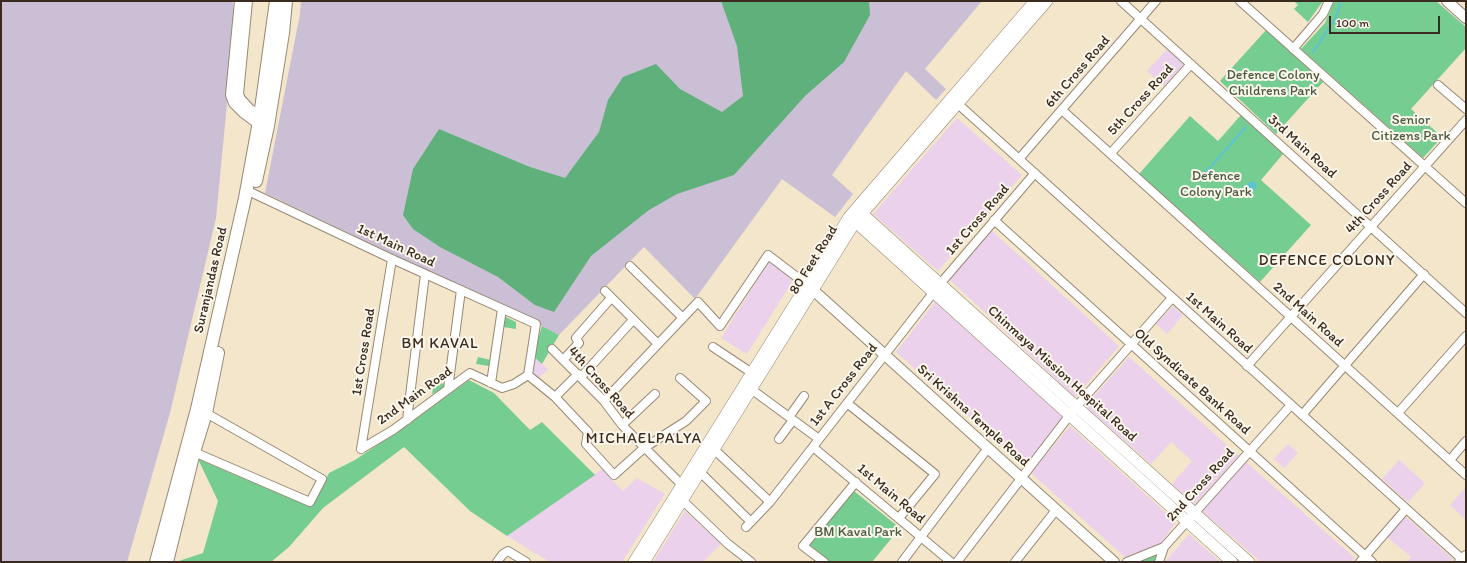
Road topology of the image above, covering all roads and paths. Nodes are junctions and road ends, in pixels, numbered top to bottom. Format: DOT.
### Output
graph roads {
  1 [pos="240,1"];
  2 [pos="247,1"];
  3 [pos="276,1"];
  4 [pos="286,1"];
  5 [pos="1035,1"];
  6 [pos="1047,1"];
  7 [pos="1121,1"];
  8 [pos="1156,1"];
  9 [pos="1240,1"];
  10 [pos="1329,1"];
  11 [pos="1447,1"];
  12 [pos="1466,18"];
  13 [pos="1141,19"];
  14 [pos="1293,48"];
  15 [pos="1191,64"];
  16 [pos="1438,85"];
  17 [pos="958,104"];
  18 [pos="1466,109"];
  19 [pos="1062,110"];
  20 [pos="1466,120"];
  21 [pos="264,121"];
  22 [pos="912,149"];
  23 [pos="1111,154"];
  24 [pos="1019,159"];
  25 [pos="1425,166"];
  26 [pos="1035,174"];
  27 [pos="250,191"];
  28 [pos="1466,203"];
  29 [pos="855,215"];
  30 [pos="994,220"];
  31 [pos="1371,227"];
  32 [pos="392,260"];
  33 [pos="630,266"];
  34 [pos="425,274"];
  35 [pos="1424,274"];
  36 [pos="810,288"];
  37 [pos="937,288"];
  38 [pos="461,290"];
  39 [pos="605,291"];
  40 [pos="612,298"];
  41 [pos="1172,298"];
  42 [pos="502,309"];
  43 [pos="1466,313"];
  44 [pos="1291,316"];
  45 [pos="683,318"];
  46 [pos="633,320"];
  47 [pos="1466,336"];
  48 [pos="658,344"];
  49 [pos="1131,344"];
  50 [pos="713,347"];
  51 [pos="552,349"];
  52 [pos="885,355"];
  53 [pos="564,360"];
  54 [pos="1345,365"];
  55 [pos="1247,366"];
  56 [pos="752,373"];
  57 [pos="528,375"];
  58 [pos="579,376"];
  59 [pos="680,378"];
  60 [pos="491,383"];
  61 [pos="448,389"];
  62 [pos="751,389"];
  63 [pos="654,394"];
  64 [pos="804,396"];
  65 [pos="555,398"];
  66 [pos="604,401"];
  67 [pos="848,403"];
  68 [pos="1291,405"];
  69 [pos="1076,407"];
  70 [pos="206,413"];
  71 [pos="1398,413"];
  72 [pos="1302,415"];
  73 [pos="1069,416"];
  74 [pos="791,418"];
  75 [pos="407,420"];
  76 [pos="622,425"];
  77 [pos="779,439"];
  78 [pos="819,439"];
  79 [pos="1466,442"];
  80 [pos="813,447"];
  81 [pos="644,448"];
  82 [pos="988,448"];
  83 [pos="362,449"];
  84 [pos="1249,451"];
  85 [pos="194,452"];
  86 [pos="718,454"];
  87 [pos="1450,460"];
  88 [pos="700,472"];
  89 [pos="1466,475"];
  90 [pos="1021,478"];
  91 [pos="856,482"];
  92 [pos="682,485"];
  93 [pos="682,500"];
  94 [pos="770,502"];
  95 [pos="1406,509"];
  96 [pos="1056,510"];
  97 [pos="1193,512"];
  98 [pos="899,518"];
  99 [pos="1186,521"];
  100 [pos="921,537"];
  101 [pos="1164,547"];
  102 [pos="814,555"];
  103 [pos="1362,559"];
  104 [pos="1464,559"];
  105 [pos="156,562"];
  106 [pos="167,562"];
  107 [pos="497,562"];
  108 [pos="526,562"];
  109 [pos="634,562"];
  110 [pos="644,562"];
  111 [pos="751,562"];
  112 [pos="808,562"];
  113 [pos="824,562"];
  114 [pos="902,562"];
  115 [pos="951,562"];
  116 [pos="957,562"];
  117 [pos="1015,562"];
  118 [pos="1114,562"];
  119 [pos="1127,562"];
  120 [pos="1159,562"];
  121 [pos="1232,562"];
  122 [pos="1249,562"];
  123 [pos="1372,562"];
  1 -- 21 [label="street"];
  2 -- 21 [label="street"];
  3 -- 21 [label="main road, Suranjandas Road"];
  4 -- 21 [label="main road, Suranjandas Road"];
  5 -- 22 [label="main road, 80 Feet Road"];
  6 -- 17 [label="main road, 80 Feet Road"];
  7 -- 13 [label="street, 3rd Main Road"];
  8 -- 13 [label="street, 6th Cross Road"];
  9 -- 14 [label="street"];
  10 -- 14 [label="street"];
  11 -- 12 [label="street"];
  13 -- 15 [label="street, 3rd Main Road"];
  13 -- 19 [label="street, 6th Cross Road"];
  14 -- 25 [label="street"];
  15 -- 23 [label="street, 5th Cross Road"];
  15 -- 31 [label="street, 3rd Main Road"];
  16 -- 18 [label="street"];
  17 -- 22 [label="main road, 80 Feet Road"];
  17 -- 24 [label="street, 1st Main Road"];
  19 -- 23 [label="street, 2nd Main Road"];
  19 -- 24 [label="street, 6th Cross Road"];
  20 -- 25 [label="street, 4th Cross Road"];
  21 -- 27 [label="main road, Suranjandas Road"];
  22 -- 29 [label="main road, 80 Feet Road"];
  23 -- 44 [label="street, 2nd Main Road"];
  24 -- 26 [label="street, 1st Main Road"];
  25 -- 28 [label="street"];
  25 -- 31 [label="street, 4th Cross Road"];
  26 -- 30 [label="street, 1st Cross Road"];
  26 -- 41 [label="street, 1st Main Road"];
  27 -- 32 [label="street, 1st Main Road"];
  27 -- 70 [label="main road, Suranjandas Road"];
  27 -- 105 [label="main road, Suranjandas Road"];
  29 -- 36 [label="main road, 80 Feet Road"];
  29 -- 37 [label="main road, Chinmaya Mission Hospital Road"];
  30 -- 37 [label="street, 1st Cross Road"];
  30 -- 49 [label="street, Old Syndicate Bank Road"];
  31 -- 35 [label="street, 3rd Main Road"];
  31 -- 44 [label="street, 4th Cross Road"];
  32 -- 34 [label="street, 1st Main Road"];
  32 -- 83 [label="street, 1st Cross Road"];
  33 -- 45 [label="street"];
  34 -- 38 [label="street, 1st Main Road"];
  34 -- 75 [label="street"];
  35 -- 43 [label="street, 3rd Main Road"];
  35 -- 54 [label="street"];
  36 -- 45 [label="street"];
  36 -- 52 [label="street, Sri Krishna Temple Road"];
  36 -- 56 [label="main road, 80 Feet Road"];
  36 -- 62 [label="main road, 80 Feet Road"];
  37 -- 52 [label="street, 1st A Cross Road"];
  37 -- 69 [label="main road, Chinmaya Mission Hospital Road"];
  37 -- 73 [label="main road, Chinmaya Mission Hospital Road"];
  38 -- 42 [label="street, 1st Main Road"];
  38 -- 61 [label="street"];
  39 -- 40 [label="street"];
  40 -- 46 [label="street"];
  40 -- 53 [label="street"];
  41 -- 49 [label="street"];
  41 -- 55 [label="street, 1st Main Road"];
  42 -- 57 [label="street, 1st Main Road"];
  42 -- 60 [label="street"];
  44 -- 54 [label="street, 2nd Main Road"];
  44 -- 55 [label="street, 4th Cross Road"];
  45 -- 48 [label="street"];
  46 -- 48 [label="street"];
  46 -- 58 [label="street"];
  47 -- 71 [label="street"];
  48 -- 66 [label="street"];
  49 -- 69 [label="street"];
  49 -- 84 [label="street, Old Syndicate Bank Road"];
  50 -- 56 [label="street"];
  51 -- 53 [label="street, 4th Cross Road"];
  52 -- 67 [label="street, 1st A Cross Road"];
  52 -- 82 [label="street, Sri Krishna Temple Road"];
  53 -- 58 [label="street, 4th Cross Road"];
  54 -- 71 [label="street, 2nd Main Road"];
  54 -- 72 [label="street"];
  55 -- 68 [label="street, 1st Main Road"];
  56 -- 92 [label="main road, 80 Feet Road"];
  57 -- 60 [label="street, 2nd Main Road"];
  57 -- 65 [label="street"];
  58 -- 65 [label="street"];
  58 -- 66 [label="street, 4th Cross Road"];
  59 -- 81 [label="street"];
  60 -- 61 [label="street, 2nd Main Road"];
  61 -- 75 [label="street, 2nd Main Road"];
  62 -- 74 [label="street"];
  62 -- 88 [label="main road, 80 Feet Road"];
  63 -- 76 [label="street"];
  64 -- 74 [label="street"];
  65 -- 81 [label="street"];
  66 -- 76 [label="street, 4th Cross Road"];
  67 -- 78 [label="street, 1st A Cross Road"];
  67 -- 98 [label="street"];
  68 -- 72 [label="street, 1st Main Road"];
  68 -- 84 [label="street, 2nd Cross Road"];
  69 -- 73 [label="street"];
  69 -- 97 [label="main road, Chinmaya Mission Hospital Road"];
  70 -- 85 [label="main road, Suranjandas Road"];
  70 -- 85 [label="street"];
  71 -- 87 [label="street, 2nd Main Road"];
  72 -- 95 [label="street, 1st Main Road"];
  73 -- 90 [label="street"];
  73 -- 99 [label="main road, Chinmaya Mission Hospital Road"];
  74 -- 77 [label="street"];
  74 -- 78 [label="street"];
  75 -- 83 [label="street, 2nd Main Road"];
  76 -- 81 [label="street, 4th Cross Road"];
  78 -- 80 [label="street, 1st A Cross Road"];
  79 -- 87 [label="street"];
  80 -- 91 [label="street, 1st Main Road"];
  80 -- 94 [label="street, 1st A Cross Road"];
  81 -- 92 [label="street, 4th Cross Road"];
  82 -- 90 [label="street, Sri Krishna Temple Road"];
  82 -- 100 [label="street"];
  84 -- 97 [label="street, 2nd Cross Road"];
  84 -- 103 [label="street, Old Syndicate Bank Road"];
  85 -- 106 [label="main road, Suranjandas Road"];
  86 -- 94 [label="street"];
  87 -- 89 [label="street, 2nd Main Road"];
  88 -- 93 [label="main road, 80 Feet Road"];
  88 -- 94 [label="street, 1st A Cross Road"];
  90 -- 96 [label="street, Sri Krishna Temple Road"];
  90 -- 116 [label="street"];
  91 -- 98 [label="street, 1st Main Road"];
  91 -- 102 [label="street"];
  92 -- 109 [label="main road, 80 Feet Road"];
  93 -- 110 [label="main road, 80 Feet Road"];
  93 -- 111 [label="street"];
  95 -- 103 [label="street"];
  95 -- 104 [label="street, 1st Main Road"];
  96 -- 117 [label="street"];
  96 -- 118 [label="street, Sri Krishna Temple Road"];
  97 -- 99 [label="street, 2nd Cross Road"];
  97 -- 122 [label="main road, Chinmaya Mission Hospital Road"];
  98 -- 100 [label="street, 1st Main Road"];
  99 -- 101 [label="street, 2nd Cross Road"];
  99 -- 121 [label="main road, Chinmaya Mission Hospital Road"];
  100 -- 114 [label="street"];
  100 -- 115 [label="street, 1st Main Road"];
  101 -- 119 [label="street, 2nd Cross Road"];
  101 -- 120 [label="street, 2nd Cross Road"];
  102 -- 112 [label="street"];
  102 -- 113 [label="street"];
  103 -- 123 [label="street, Old Syndicate Bank Road"];
  107 -- 108 [label="street"];
}
